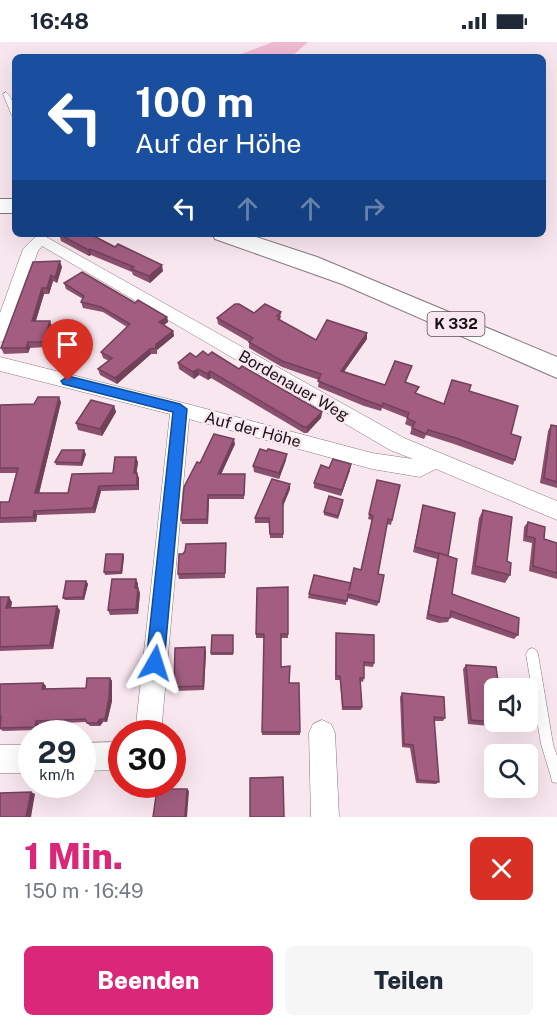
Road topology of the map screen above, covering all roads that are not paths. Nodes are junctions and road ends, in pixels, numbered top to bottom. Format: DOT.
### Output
graph roads {
  1 [pos="6,94"];
  2 [pos="12,109"];
  3 [pos="234,237"];
  4 [pos="0,336"];
  5 [pos="0,364"];
  6 [pos="557,368"];
  7 [pos="180,409"];
  8 [pos="435,459"];
  9 [pos="557,511"];
  10 [pos="532,654"];
  11 [pos="149,720"];
  12 [pos="322,733"];
  13 [pos="0,759"];
  14 [pos="18,759"];
  15 [pos="557,777"];
  16 [pos="325,817"];
  1 -- 2 [label="lane"];
  3 -- 6 [label="main road, K 332"];
  4 -- 8 [label="street, Bordenauer Weg"];
  5 -- 7 [label="street, Auf der Höhe"];
  7 -- 8 [label="street, Auf der Höhe"];
  7 -- 11 [label="street"];
  8 -- 9 [label="street, Bordenauer Weg"];
  10 -- 15 [label="lane"];
  12 -- 16 [label="street"];
  13 -- 14 [label="street"];
}
